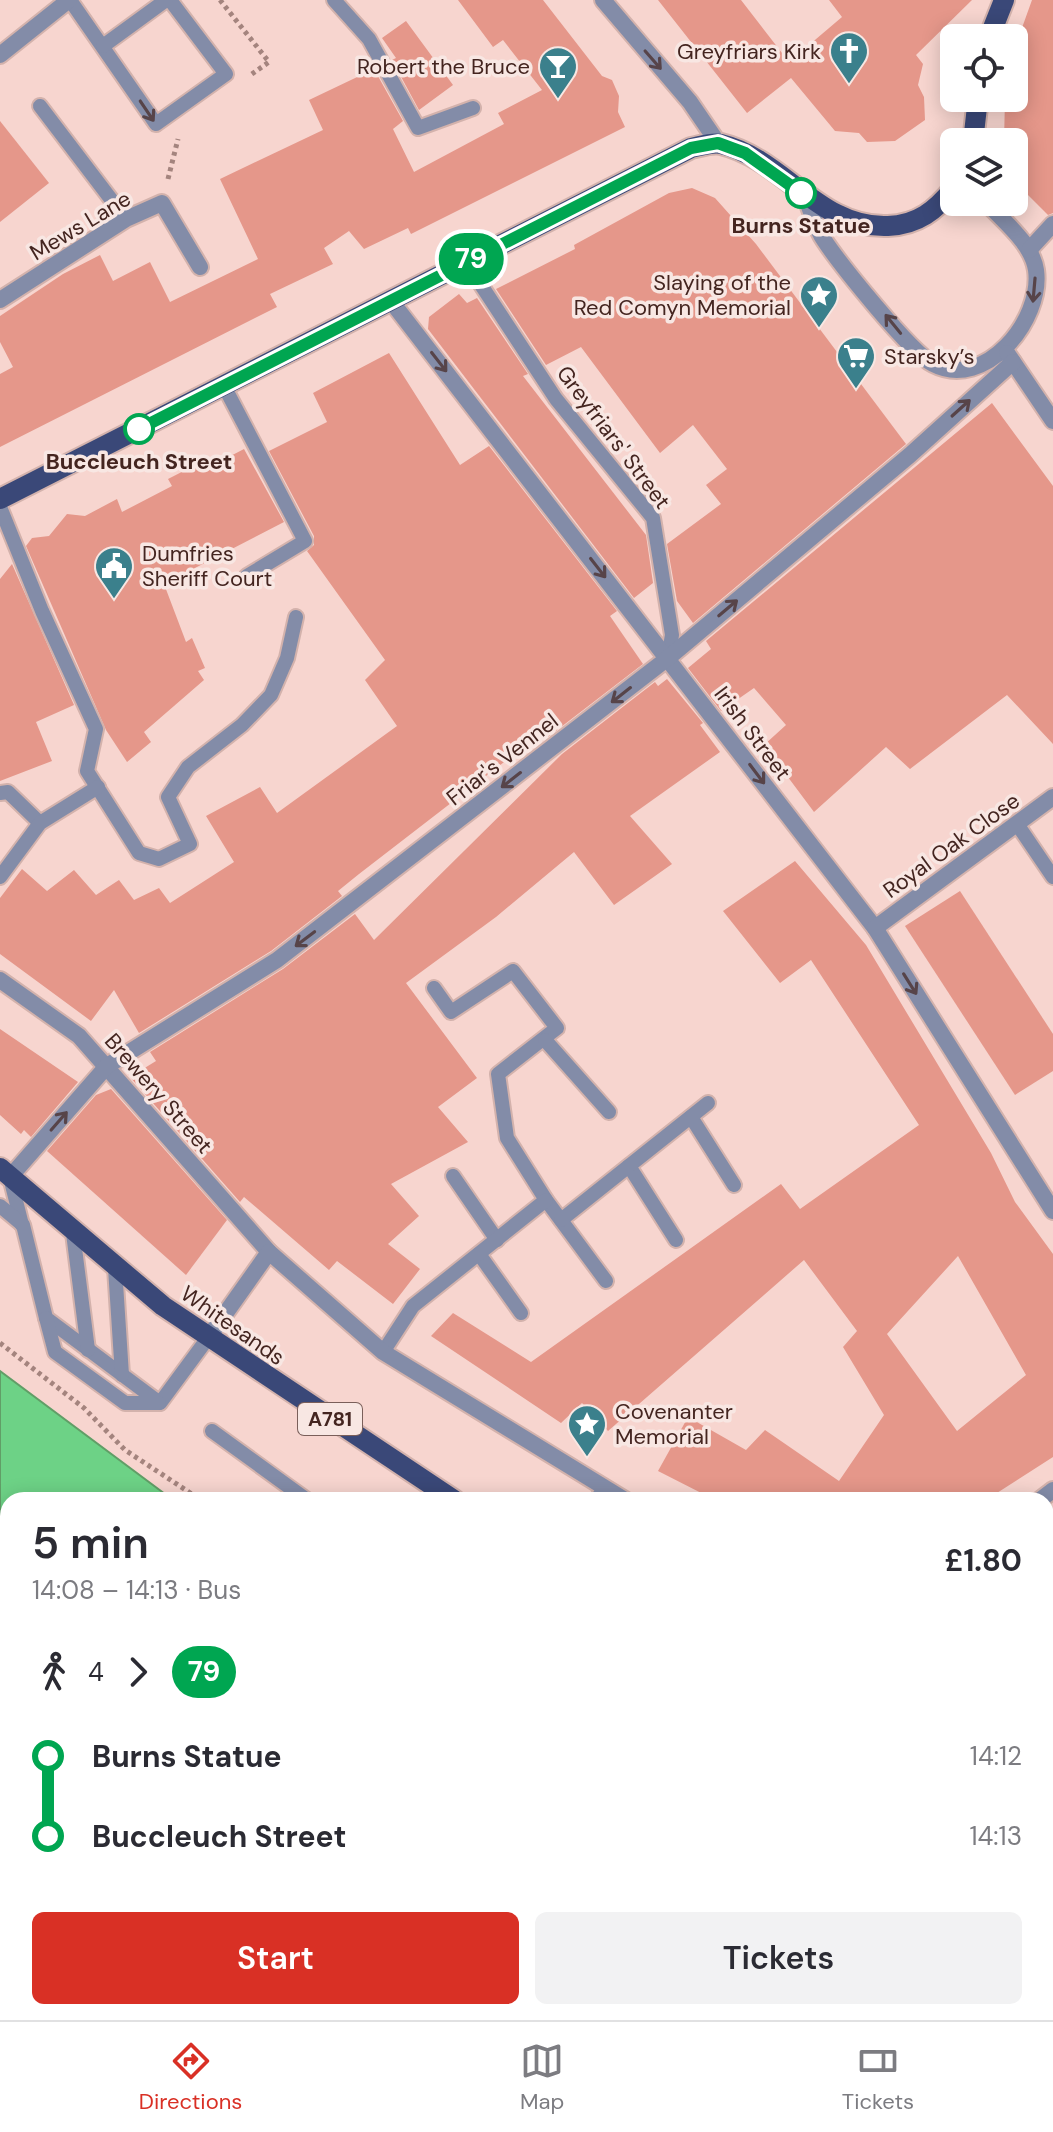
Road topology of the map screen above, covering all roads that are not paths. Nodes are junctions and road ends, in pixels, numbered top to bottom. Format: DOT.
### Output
graph roads {
  1 [pos="168,0"];
  2 [pos="334,0"];
  3 [pos="603,0"];
  4 [pos="1004,0"];
  5 [pos="61,3"];
  6 [pos="995,24"];
  7 [pos="103,46"];
  8 [pos="0,55"];
  9 [pos="40,106"];
  10 [pos="473,108"];
  11 [pos="718,143"];
  12 [pos="804,195"];
  13 [pos="940,206"];
  14 [pos="999,216"];
  15 [pos="126,219"];
  16 [pos="1053,224"];
  17 [pos="1029,250"];
  18 [pos="466,262"];
  19 [pos="200,267"];
  20 [pos="0,300"];
  21 [pos="391,301"];
  22 [pos="1009,355"];
  23 [pos="224,386"];
  24 [pos="1053,421"];
  25 [pos="0,499"];
  26 [pos="0,507"];
  27 [pos="247,576"];
  28 [pos="296,617"];
  29 [pos="668,658"];
  30 [pos="98,787"];
  31 [pos="0,793"];
  32 [pos="1053,797"];
  33 [pos="40,823"];
  34 [pos="1017,824"];
  35 [pos="0,877"];
  36 [pos="1053,877"];
  37 [pos="875,928"];
  38 [pos="0,980"];
  39 [pos="434,988"];
  40 [pos="545,1040"];
  41 [pos="107,1066"];
  42 [pos="708,1103"];
  43 [pos="609,1112"];
  44 [pos="691,1117"];
  45 [pos="629,1166"];
  46 [pos="5,1172"];
  47 [pos="453,1176"];
  48 [pos="734,1185"];
  49 [pos="546,1200"];
  50 [pos="0,1206"];
  51 [pos="1053,1211"];
  52 [pos="561,1220"];
  53 [pos="23,1225"];
  54 [pos="73,1233"];
  55 [pos="497,1240"];
  56 [pos="676,1240"];
  57 [pos="269,1252"];
  58 [pos="479,1254"];
  59 [pos="115,1268"];
  60 [pos="606,1281"];
  61 [pos="521,1313"];
  62 [pos="46,1318"];
  63 [pos="208,1338"];
  64 [pos="88,1350"];
  65 [pos="383,1352"];
  66 [pos="122,1375"];
  67 [pos="160,1403"];
  68 [pos="212,1431"];
  69 [pos="296,1492"];
  70 [pos="442,1492"];
  71 [pos="598,1492"];
  1 -- 7 [label="lane"];
  7 -- 1 [label="lane, one-way"];
  2 -- 10 [label="lane"];
  3 -- 11 [label="street, one-way"];
  4 -- 6 [label="main road"];
  5 -- 7 [label="lane"];
  5 -- 8 [label="street"];
  9 -- 15 [label="lane"];
  11 -- 12 [label="main road"];
  11 -- 18 [label="main road"];
  12 -- 13 [label="main road"];
  22 -- 12 [label="street, one-way"];
  14 -- 17 [label="street"];
  15 -- 19 [label="street, Mews Lane"];
  15 -- 20 [label="street, Mews Lane"];
  16 -- 17 [label="street"];
  17 -- 22 [label="street, Friar's Vennel, one-way"];
  18 -- 21 [label="main road"];
  18 -- 29 [label="lane, Greyfriars' Street"];
  21 -- 23 [label="main road"];
  21 -- 29 [label="street, Irish Street, one-way"];
  22 -- 24 [label="street"];
  29 -- 22 [label="street, Friar's Vennel, one-way"];
  23 -- 25 [label="main road"];
  23 -- 27 [label="lane"];
  26 -- 30 [label="lane"];
  28 -- 30 [label="lane"];
  29 -- 37 [label="street, Irish Street, one-way"];
  29 -- 41 [label="street, Friar's Vennel, one-way"];
  30 -- 33 [label="lane"];
  31 -- 33 [label="lane"];
  32 -- 34 [label="street, Royal Oak Close"];
  33 -- 35 [label="lane"];
  34 -- 36 [label="lane"];
  34 -- 37 [label="street, Royal Oak Close"];
  37 -- 51 [label="street, Irish Street, one-way"];
  38 -- 41 [label="street, Brewery Street"];
  39 -- 40 [label="lane"];
  40 -- 43 [label="lane"];
  40 -- 49 [label="lane"];
  46 -- 41 [label="street, Friar's Vennel, one-way"];
  41 -- 57 [label="street, Brewery Street"];
  42 -- 44 [label="lane"];
  44 -- 45 [label="lane"];
  44 -- 48 [label="lane"];
  45 -- 52 [label="lane"];
  45 -- 56 [label="lane"];
  46 -- 53 [label="lane"];
  46 -- 54 [label="main road, Whitesands / A781"];
  47 -- 55 [label="lane"];
  49 -- 52 [label="lane"];
  49 -- 55 [label="lane"];
  50 -- 53 [label="lane"];
  52 -- 60 [label="lane"];
  53 -- 62 [label="lane"];
  54 -- 59 [label="main road, Whitesands / A781"];
  54 -- 64 [label="lane"];
  55 -- 58 [label="lane"];
  57 -- 63 [label="street"];
  57 -- 65 [label="street, Brewery Street"];
  58 -- 61 [label="lane"];
  58 -- 65 [label="lane"];
  59 -- 63 [label="main road, Whitesands / A781"];
  59 -- 66 [label="lane"];
  62 -- 64 [label="lane"];
  62 -- 67 [label="lane"];
  63 -- 67 [label="lane"];
  63 -- 70 [label="main road, Whitesands / A781"];
  64 -- 66 [label="lane"];
  65 -- 71 [label="street, Brewery Street"];
  66 -- 67 [label="lane"];
  68 -- 69 [label="lane"];
}
